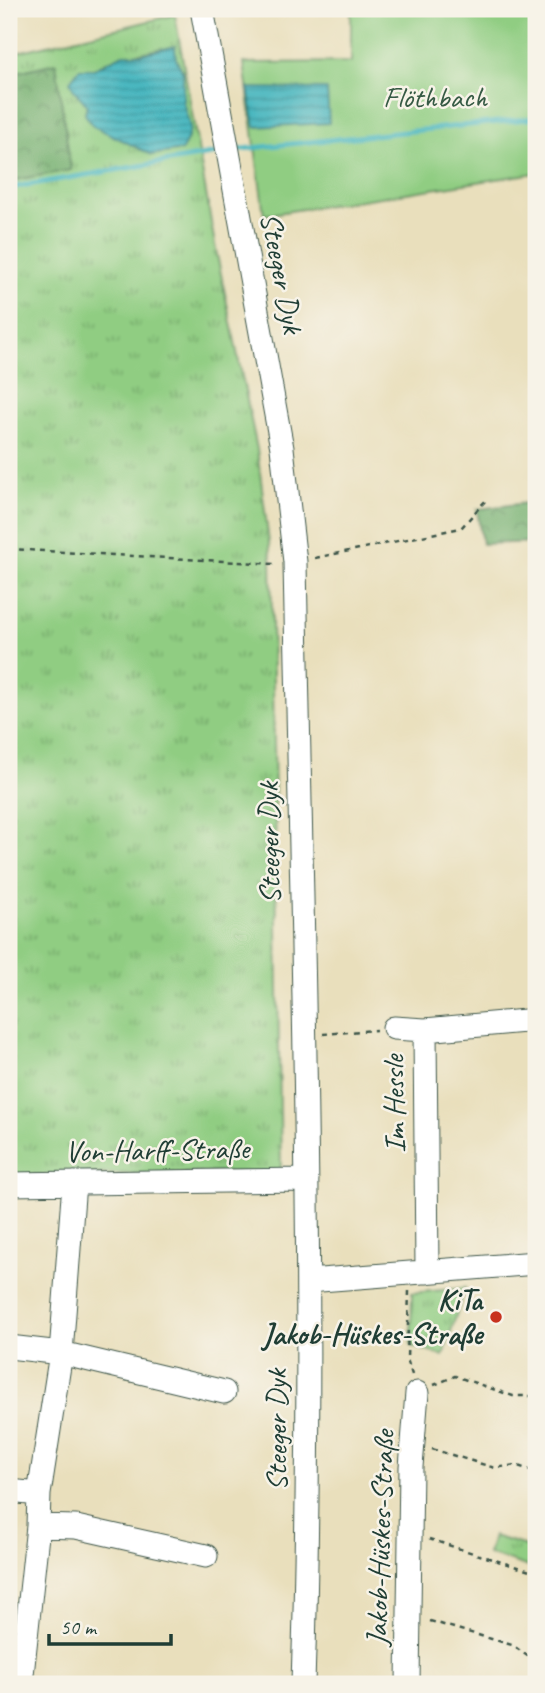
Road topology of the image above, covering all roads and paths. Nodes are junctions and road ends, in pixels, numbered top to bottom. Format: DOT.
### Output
graph roads {
  1 [pos="202,9"];
  2 [pos="487,499"];
  3 [pos="9,549"];
  4 [pos="295,562"];
  5 [pos="528,1021"];
  6 [pos="394,1028"];
  7 [pos="425,1030"];
  8 [pos="304,1034"];
  9 [pos="307,1180"];
  10 [pos="74,1183"];
  11 [pos="9,1184"];
  12 [pos="536,1263"];
  13 [pos="418,1273"];
  14 [pos="308,1281"];
  15 [pos="9,1348"];
  16 [pos="61,1353"];
  17 [pos="224,1392"];
  18 [pos="417,1393"];
  19 [pos="536,1396"];
  20 [pos="413,1443"];
  21 [pos="536,1472"];
  22 [pos="9,1491"];
  23 [pos="39,1493"];
  24 [pos="38,1526"];
  25 [pos="409,1533"];
  26 [pos="206,1556"];
  27 [pos="536,1573"];
  28 [pos="408,1614"];
  29 [pos="536,1662"];
  30 [pos="21,1684"];
  31 [pos="303,1684"];
  32 [pos="408,1684"];
  1 -- 4 [label="street, Steeger Dyk"];
  2 -- 4 [label="path"];
  3 -- 4 [label="path"];
  4 -- 8 [label="street, Steeger Dyk"];
  5 -- 7 [label="street, Im Hessle"];
  6 -- 7 [label="street"];
  6 -- 8 [label="path"];
  7 -- 13 [label="street, Im Hessle"];
  8 -- 9 [label="street, Steeger Dyk"];
  9 -- 10 [label="street, Von-Harff-Straße"];
  9 -- 14 [label="street, Steeger Dyk"];
  10 -- 11 [label="street, Von-Harff-Straße"];
  10 -- 16 [label="street"];
  12 -- 13 [label="street"];
  13 -- 14 [label="street"];
  13 -- 18 [label="path"];
  14 -- 31 [label="street, Steeger Dyk"];
  15 -- 16 [label="street"];
  16 -- 17 [label="street"];
  16 -- 23 [label="street"];
  18 -- 19 [label="path"];
  18 -- 20 [label="street, Jakob-Hüskes-Straße"];
  20 -- 21 [label="path"];
  20 -- 25 [label="street, Jakob-Hüskes-Straße"];
  22 -- 23 [label="street"];
  23 -- 24 [label="street"];
  24 -- 26 [label="street"];
  24 -- 30 [label="street"];
  25 -- 27 [label="path"];
  25 -- 28 [label="street, Jakob-Hüskes-Straße"];
  28 -- 29 [label="path"];
  28 -- 32 [label="street, Jakob-Hüskes-Straße"];
}
